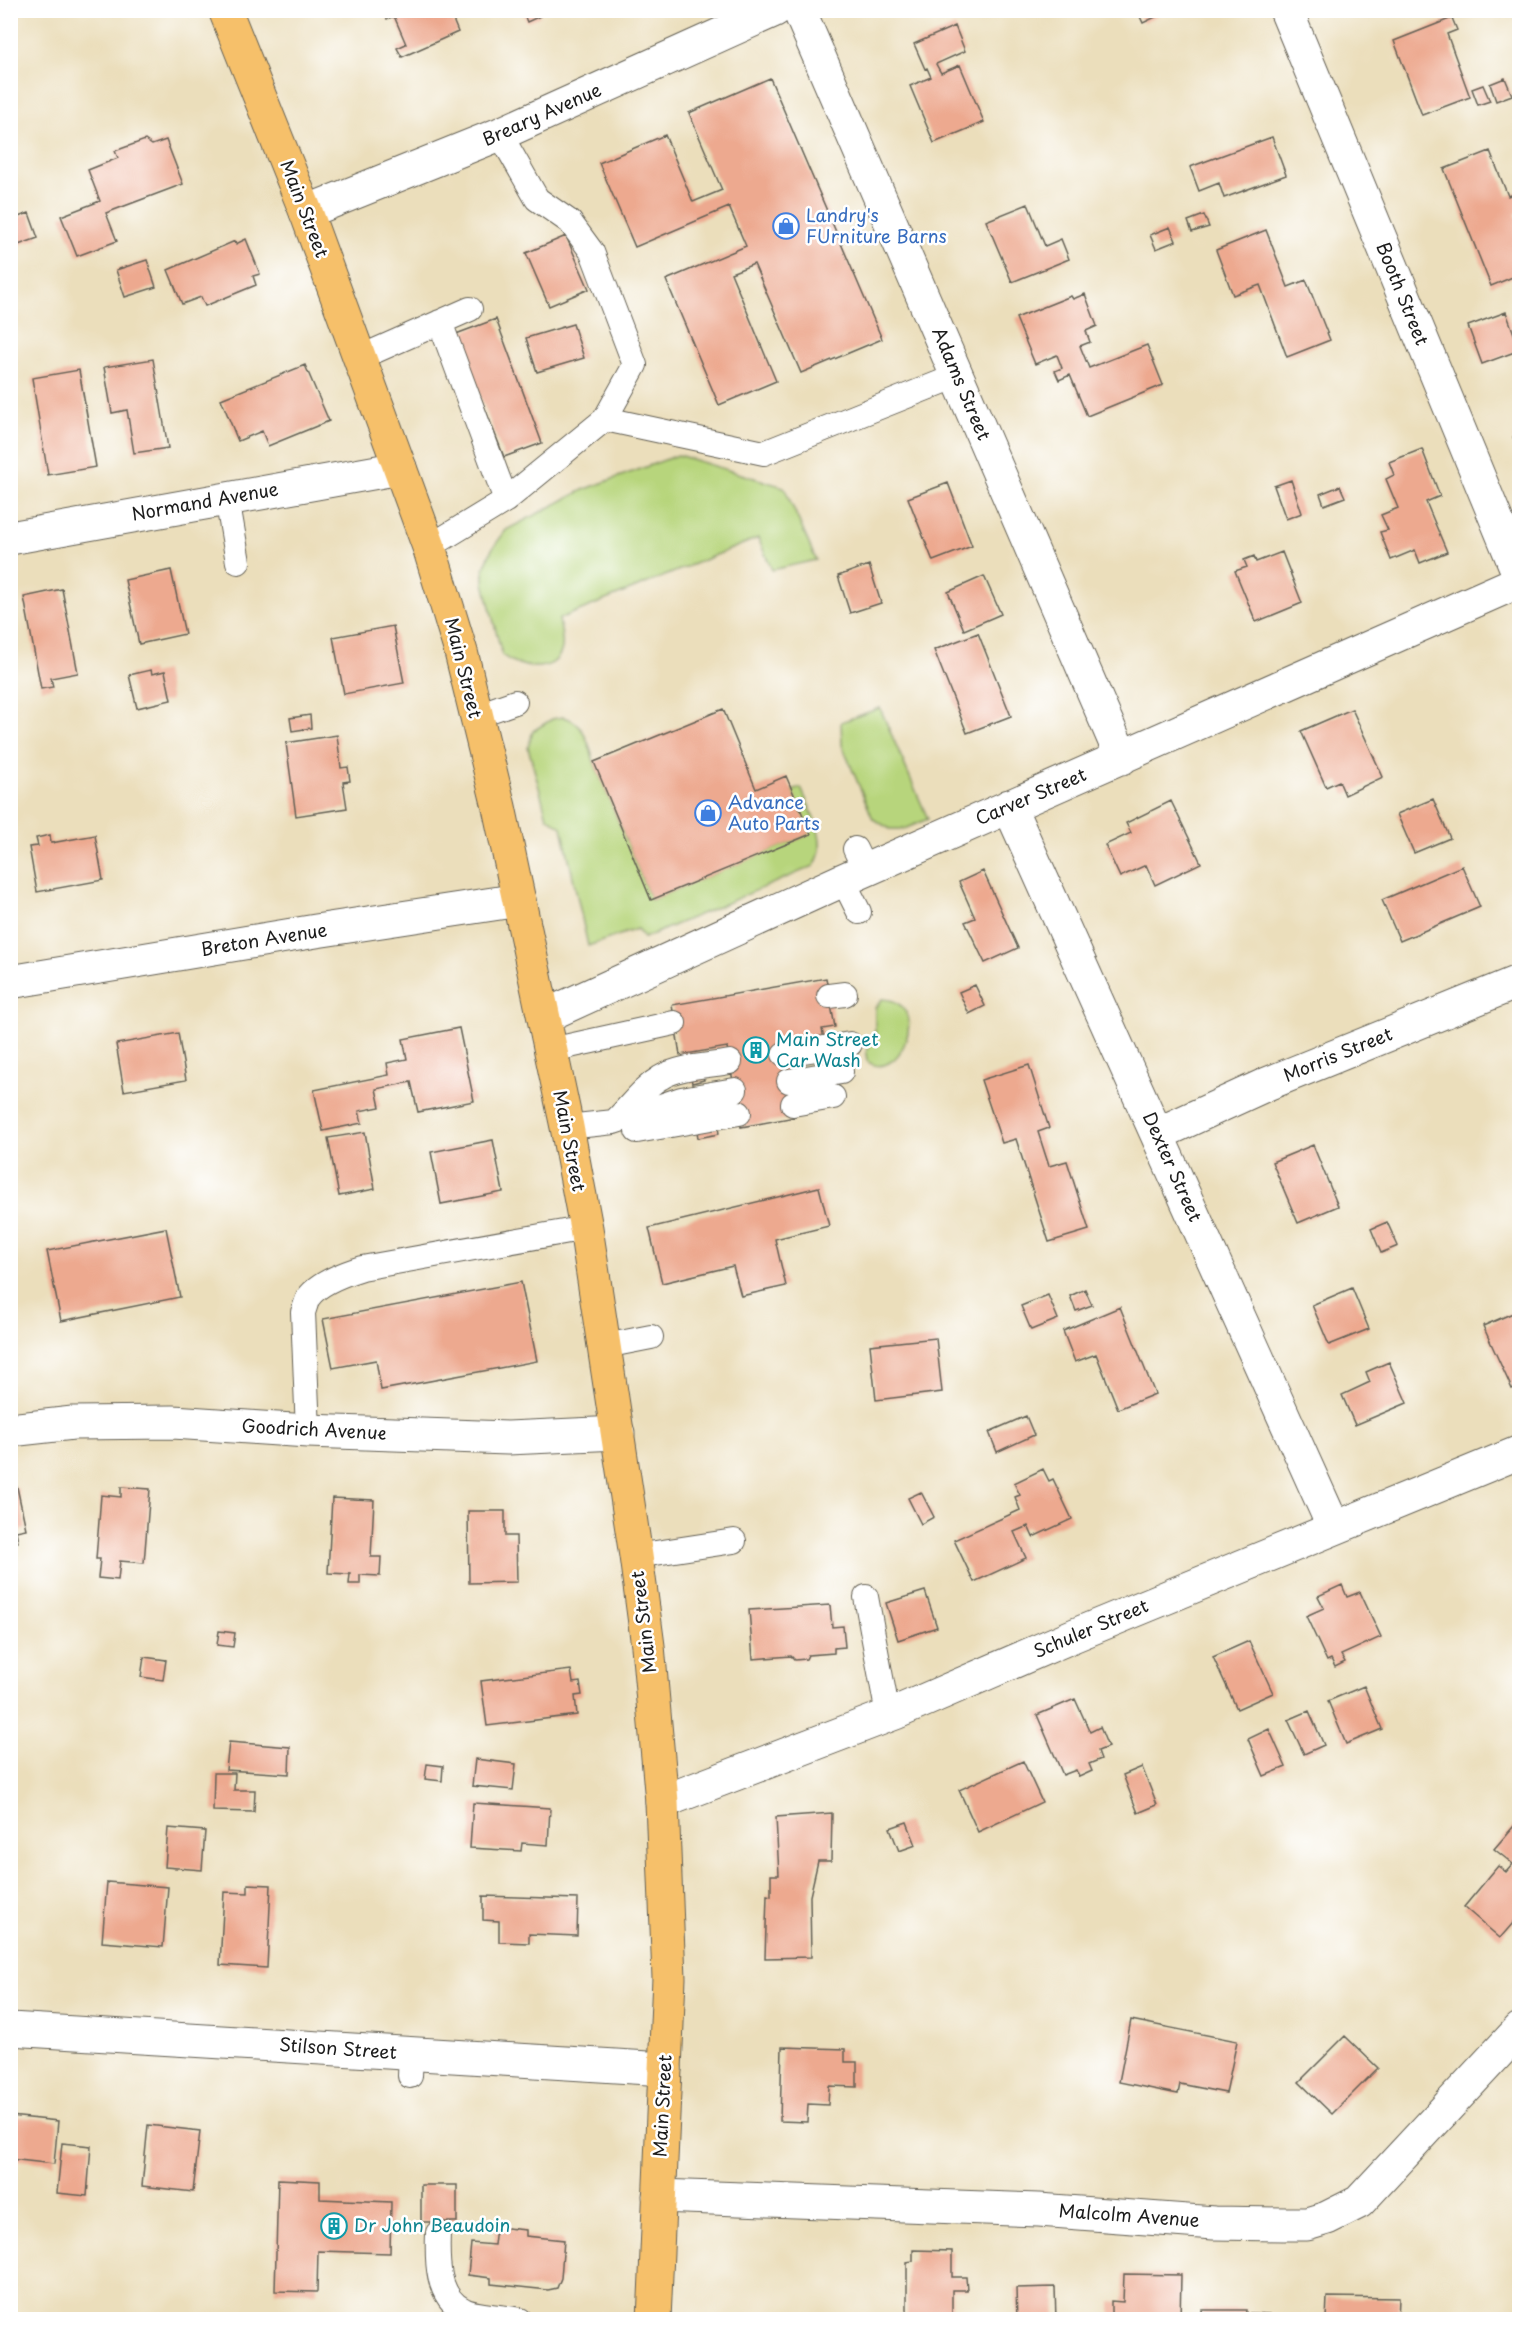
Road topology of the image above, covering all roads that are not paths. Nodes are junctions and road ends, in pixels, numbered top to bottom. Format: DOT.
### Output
graph roads {
  1 [pos="225,10"];
  2 [pos="775,10"];
  3 [pos="799,10"];
  4 [pos="1286,10"];
  5 [pos="500,134"];
  6 [pos="306,212"];
  7 [pos="470,309"];
  8 [pos="440,322"];
  9 [pos="359,358"];
  10 [pos="957,376"];
  11 [pos="605,419"];
  12 [pos="400,468"];
  13 [pos="227,498"];
  14 [pos="506,501"];
  15 [pos="10,538"];
  16 [pos="429,547"];
  17 [pos="238,562"];
  18 [pos="1520,579"];
  19 [pos="515,702"];
  20 [pos="475,716"];
  21 [pos="1122,758"];
  22 [pos="1009,806"];
  23 [pos="854,866"];
  24 [pos="519,900"];
  25 [pos="859,912"];
  26 [pos="1520,981"];
  27 [pos="10,982"];
  28 [pos="545,1016"];
  29 [pos="674,1023"];
  30 [pos="850,1044"];
  31 [pos="551,1050"];
  32 [pos="784,1054"];
  33 [pos="730,1062"];
  34 [pos="841,1072"];
  35 [pos="833,1096"];
  36 [pos="614,1122"];
  37 [pos="567,1127"];
  38 [pos="637,1131"];
  39 [pos="1158,1134"];
  40 [pos="586,1228"];
  41 [pos="651,1336"];
  42 [pos="605,1346"];
  43 [pos="10,1430"];
  44 [pos="308,1431"];
  45 [pos="618,1433"];
  46 [pos="1520,1452"];
  47 [pos="1334,1528"];
  48 [pos="734,1541"];
  49 [pos="636,1556"];
  50 [pos="866,1597"];
  51 [pos="888,1715"];
  52 [pos="662,1802"];
  53 [pos="10,2029"];
  54 [pos="1520,2029"];
  55 [pos="665,2069"];
  56 [pos="659,2196"];
  57 [pos="438,2233"];
  58 [pos="520,2319"];
  59 [pos="654,2319"];
  1 -- 6 [label="highway, Main Street"];
  2 -- 5 [label="street, Breary Avenue"];
  3 -- 10 [label="street, Adams Street"];
  4 -- 18 [label="street, Booth Street"];
  5 -- 6 [label="street, Breary Avenue"];
  5 -- 11 [label="lane"];
  6 -- 9 [label="highway, Main Street"];
  7 -- 8 [label="lane"];
  8 -- 9 [label="lane"];
  8 -- 14 [label="lane"];
  9 -- 12 [label="highway, Main Street"];
  10 -- 11 [label="lane"];
  10 -- 21 [label="street, Adams Street"];
  11 -- 14 [label="lane"];
  12 -- 13 [label="street, Normand Avenue"];
  12 -- 16 [label="highway, Main Street"];
  13 -- 15 [label="street, Normand Avenue"];
  13 -- 17 [label="lane"];
  14 -- 16 [label="lane"];
  16 -- 20 [label="highway, Main Street"];
  18 -- 21 [label="street, Carver Street"];
  19 -- 20 [label="lane"];
  20 -- 24 [label="highway, Main Street"];
  21 -- 22 [label="street, Carver Street"];
  22 -- 23 [label="street, Carver Street"];
  22 -- 39 [label="street, Dexter Street"];
  23 -- 25 [label="lane"];
  23 -- 28 [label="street, Carver Street"];
  24 -- 27 [label="street, Breton Avenue"];
  24 -- 28 [label="highway, Main Street"];
  26 -- 39 [label="street, Morris Street"];
  28 -- 31 [label="highway, Main Street"];
  29 -- 31 [label="lane"];
  30 -- 32 [label="lane"];
  31 -- 37 [label="highway, Main Street"];
  33 -- 36 [label="lane"];
  34 -- 35 [label="lane"];
  36 -- 37 [label="lane"];
  36 -- 38 [label="lane"];
  37 -- 40 [label="highway, Main Street"];
  39 -- 47 [label="street, Dexter Street"];
  40 -- 42 [label="highway, Main Street"];
  40 -- 44 [label="lane"];
  41 -- 42 [label="lane"];
  42 -- 45 [label="highway, Main Street"];
  43 -- 44 [label="street, Goodrich Avenue"];
  44 -- 45 [label="street, Goodrich Avenue"];
  45 -- 49 [label="highway, Main Street"];
  46 -- 47 [label="street, Schuler Street"];
  47 -- 51 [label="street, Schuler Street"];
  48 -- 49 [label="lane"];
  49 -- 52 [label="highway, Main Street"];
  50 -- 51 [label="lane"];
  51 -- 52 [label="street, Schuler Street"];
  52 -- 55 [label="highway, Main Street"];
  53 -- 55 [label="street, Stilson Street"];
  54 -- 56 [label="street, Malcolm Avenue"];
  55 -- 56 [label="highway, Main Street"];
  56 -- 59 [label="highway, Main Street"];
  57 -- 58 [label="lane"];
}
